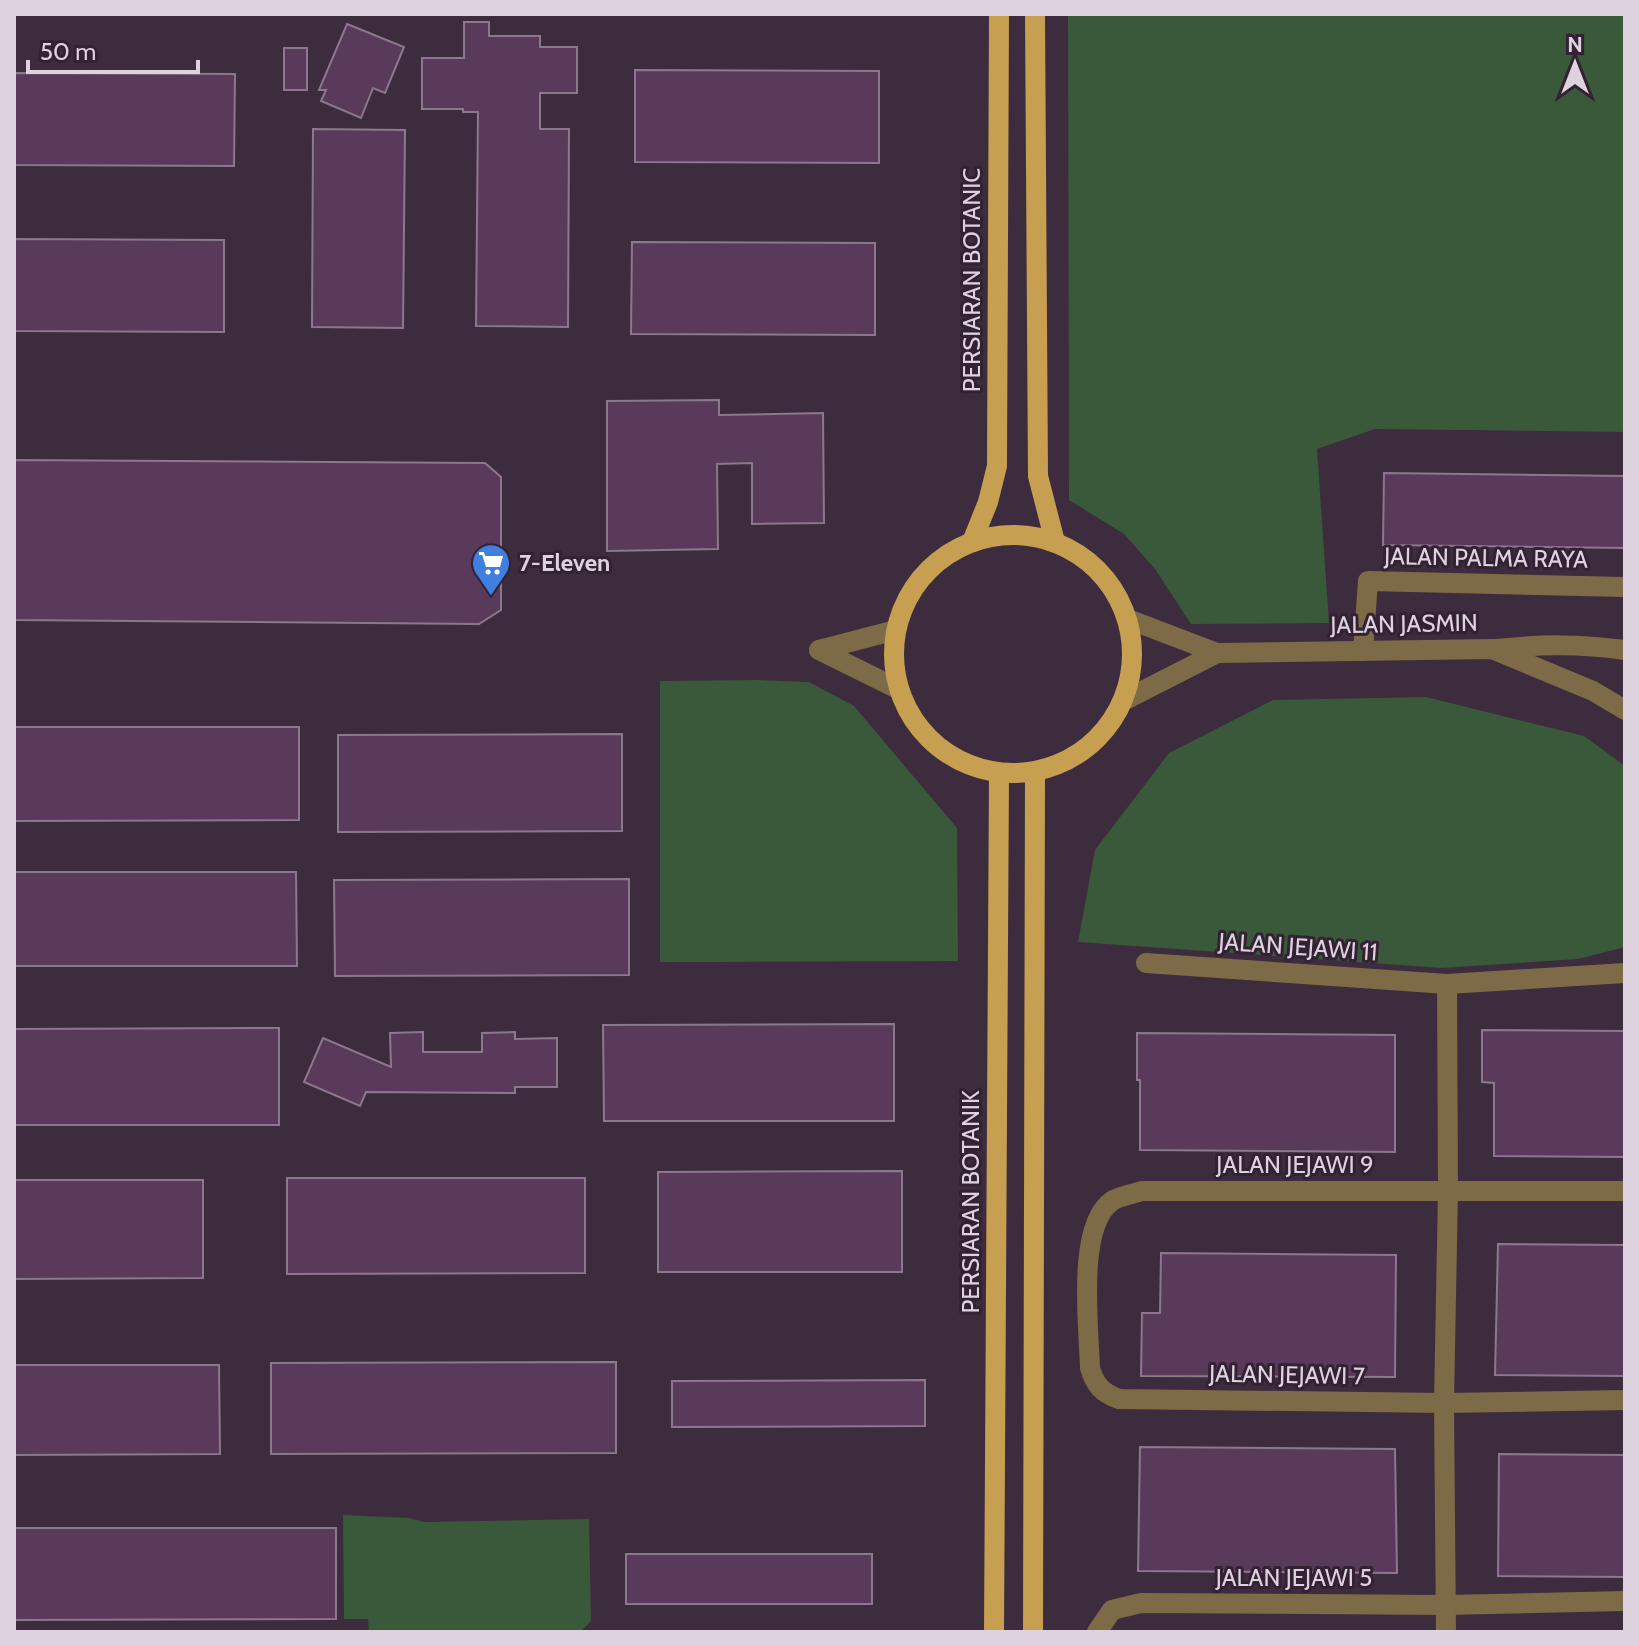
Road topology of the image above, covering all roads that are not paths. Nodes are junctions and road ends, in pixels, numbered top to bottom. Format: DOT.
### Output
graph roads {
  1 [pos="999,14"];
  2 [pos="1035,14"];
  3 [pos="972,542"];
  4 [pos="1055,542"];
  5 [pos="1625,587"];
  6 [pos="1128,619"];
  7 [pos="896,630"];
  8 [pos="1492,649"];
  9 [pos="1625,650"];
  10 [pos="1363,651"];
  11 [pos="1217,653"];
  12 [pos="898,689"];
  13 [pos="1125,700"];
  14 [pos="1625,710"];
  15 [pos="1035,772"];
  16 [pos="999,773"];
  17 [pos="1146,963"];
  18 [pos="1625,973"];
  19 [pos="1447,984"];
  20 [pos="1448,1190"];
  21 [pos="1625,1191"];
  22 [pos="1130,1399"];
  23 [pos="1625,1400"];
  24 [pos="1444,1403"];
  25 [pos="1625,1601"];
  26 [pos="1446,1605"];
  27 [pos="994,1632"];
  28 [pos="1033,1632"];
  29 [pos="1097,1632"];
  30 [pos="1446,1632"];
  1 -- 3 [label="main road, PERSIARAN BOTANIC"];
  2 -- 4 [label="main road"];
  3 -- 4 [label="main road"];
  3 -- 7 [label="main road"];
  4 -- 6 [label="main road"];
  5 -- 10 [label="street, JALAN PALMA RAYA"];
  6 -- 11 [label="street, JALAN JASMIN"];
  6 -- 13 [label="main road"];
  7 -- 12 [label="main road"];
  7 -- 12 [label="street"];
  8 -- 9 [label="street"];
  8 -- 10 [label="street, JALAN JASMIN"];
  8 -- 14 [label="street, JALAN JASMIN"];
  10 -- 11 [label="street, JALAN JASMIN"];
  11 -- 13 [label="street, JALAN JASMIN"];
  12 -- 16 [label="main road"];
  13 -- 15 [label="main road"];
  15 -- 16 [label="main road"];
  15 -- 28 [label="main road"];
  16 -- 27 [label="main road, PERSIARAN BOTANIK"];
  17 -- 19 [label="street, JALAN JEJAWI 11"];
  18 -- 19 [label="street, JALAN JEJAWI 11"];
  19 -- 20 [label="street"];
  20 -- 21 [label="street, JALAN JEJAWI 9"];
  20 -- 22 [label="street, JALAN JEJAWI 9"];
  20 -- 24 [label="street"];
  22 -- 24 [label="street, JALAN JEJAWI 7"];
  23 -- 24 [label="street, JALAN JEJAWI 7"];
  24 -- 26 [label="street"];
  25 -- 26 [label="street, JALAN JEJAWI 5"];
  26 -- 29 [label="street, JALAN JEJAWI 5"];
  26 -- 30 [label="street"];
}
